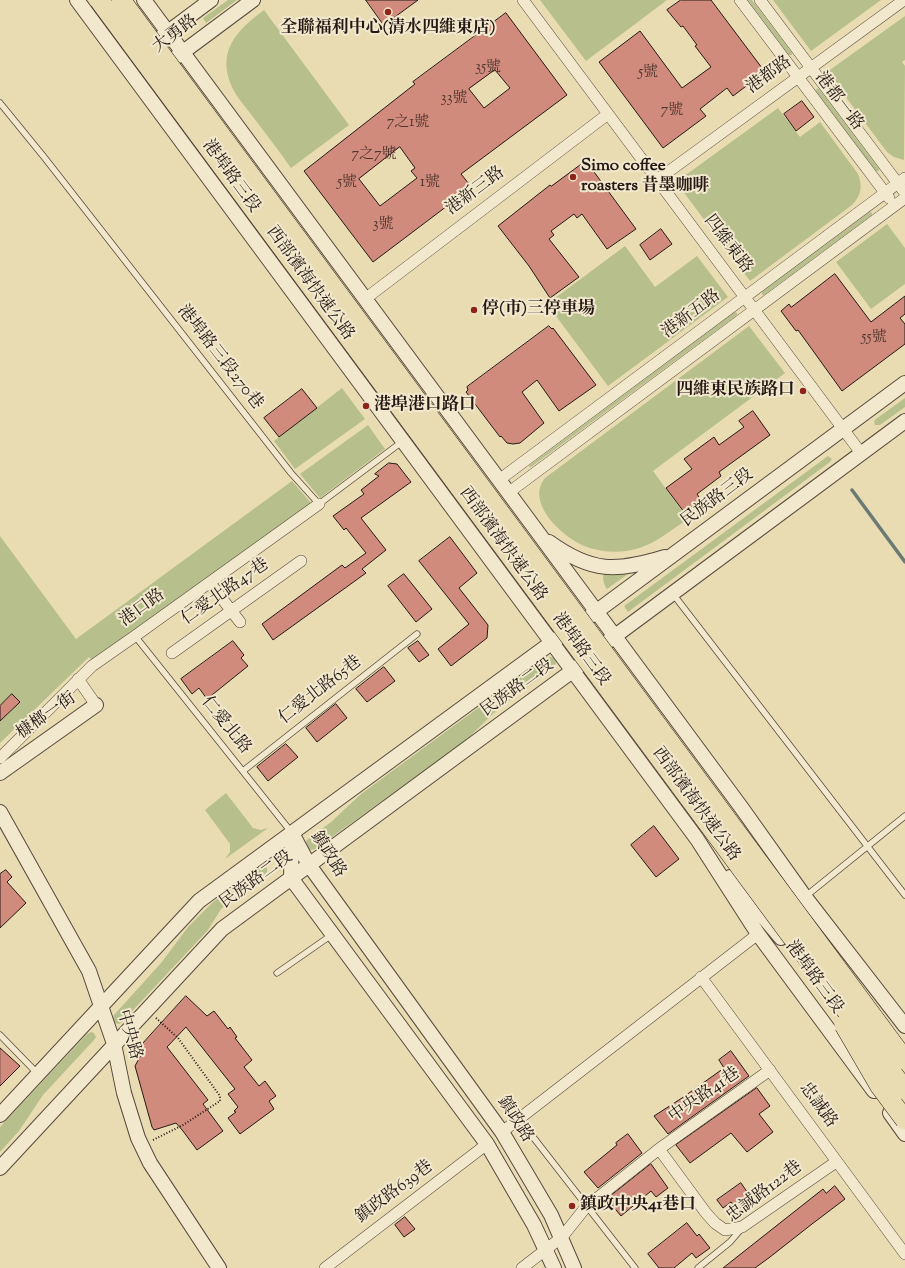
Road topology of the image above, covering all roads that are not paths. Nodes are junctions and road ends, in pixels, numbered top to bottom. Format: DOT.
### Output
graph roads {
  1 [pos="77,0"];
  2 [pos="99,0"];
  3 [pos="121,0"];
  4 [pos="144,0"];
  5 [pos="211,0"];
  6 [pos="253,0"];
  7 [pos="523,0"];
  8 [pos="740,0"];
  9 [pos="760,0"];
  10 [pos="904,0"];
  11 [pos="168,32"];
  12 [pos="182,52"];
  13 [pos="124,64"];
  14 [pos="811,68"];
  15 [pos="798,77"];
  16 [pos="139,85"];
  17 [pos="0,103"];
  18 [pos="608,114"];
  19 [pos="657,180"];
  20 [pos="901,181"];
  21 [pos="885,193"];
  22 [pos="905,193"];
  23 [pos="905,198"];
  24 [pos="895,206"];
  25 [pos="745,297"];
  26 [pos="365,298"];
  27 [pos="754,310"];
  28 [pos="905,383"];
  29 [pos="434,418"];
  30 [pos="905,421"];
  31 [pos="427,422"];
  32 [pos="421,427"];
  33 [pos="843,429"];
  34 [pos="403,441"];
  35 [pos="861,453"];
  36 [pos="499,480"];
  37 [pos="508,493"];
  38 [pos="319,504"];
  39 [pos="538,533"];
  40 [pos="676,553"];
  41 [pos="301,561"];
  42 [pos="210,583"];
  43 [pos="672,594"];
  44 [pos="231,610"];
  45 [pos="596,612"];
  46 [pos="240,622"];
  47 [pos="417,634"];
  48 [pos="135,636"];
  49 [pos="614,636"];
  50 [pos="551,642"];
  51 [pos="172,653"];
  52 [pos="573,671"];
  53 [pos="78,679"];
  54 [pos="96,705"];
  55 [pos="0,758"];
  56 [pos="243,771"];
  57 [pos="0,773"];
  58 [pos="741,807"];
  59 [pos="0,812"];
  60 [pos="905,816"];
  61 [pos="292,833"];
  62 [pos="697,839"];
  63 [pos="867,846"];
  64 [pos="309,865"];
  65 [pos="291,878"];
  66 [pos="905,895"];
  67 [pos="805,897"];
  68 [pos="333,934"];
  69 [pos="758,934"];
  70 [pos="798,944"];
  71 [pos="277,973"];
  72 [pos="701,977"];
  73 [pos="101,1006"];
  74 [pos="905,1026"];
  75 [pos="0,1035"];
  76 [pos="114,1044"];
  77 [pos="905,1044"];
  78 [pos="905,1060"];
  79 [pos="770,1070"];
  80 [pos="38,1074"];
  81 [pos="905,1090"];
  82 [pos="905,1105"];
  83 [pos="0,1115"];
  84 [pos="519,1119"];
  85 [pos="905,1120"];
  86 [pos="502,1132"];
  87 [pos="905,1134"];
  88 [pos="487,1144"];
  89 [pos="659,1149"];
  90 [pos="836,1162"];
  91 [pos="0,1168"];
  92 [pos="586,1207"];
  93 [pos="742,1227"];
  94 [pos="562,1237"];
  95 [pos="545,1250"];
  96 [pos="905,1254"];
  97 [pos="219,1268"];
  98 [pos="325,1268"];
  99 [pos="522,1268"];
  100 [pos="554,1268"];
  101 [pos="574,1268"];
  102 [pos="635,1268"];
  103 [pos="698,1268"];
  1 -- 13 [label="street, 港埠路三段"];
  2 -- 70 [label="highway, 西部濱海快速公路, bridge"];
  3 -- 78 [label="highway, 西部濱海快速公路, bridge"];
  4 -- 11 [label="street, 港埠路三段"];
  5 -- 11 [label="street, 大勇路"];
  6 -- 12 [label="street, 大勇路"];
  7 -- 18 [label="street, 四維東路"];
  8 -- 15 [label="street, 港都一路"];
  9 -- 14 [label="street, 港都一路"];
  10 -- 14 [label="street, 港都路"];
  11 -- 12 [label="street, 港埠路三段"];
  11 -- 13 [label="street, 大勇路"];
  12 -- 16 [label="street, 大勇路"];
  12 -- 26 [label="street, 港埠路三段"];
  13 -- 16 [label="street, 港埠路三段"];
  14 -- 15 [label="street, 港都路"];
  14 -- 20 [label="street, 港都一路"];
  15 -- 19 [label="street, 港都路"];
  15 -- 21 [label="street, 港都一路"];
  16 -- 34 [label="street, 港埠路三段"];
  17 -- 38 [label="lane, 港埠路三段270巷"];
  18 -- 19 [label="street, 四維東路"];
  18 -- 26 [label="street, 港新三路"];
  19 -- 25 [label="street, 四維東路"];
  20 -- 21 [label="street, 港新五路"];
  20 -- 22 [label="street, 港都一路"];
  21 -- 24 [label="street, 港都一路"];
  21 -- 25 [label="street, 港新五路"];
  23 -- 24 [label="street, 港新五路"];
  24 -- 27 [label="street, 港新五路"];
  25 -- 27 [label="street, 四維東路"];
  25 -- 36 [label="street, 港新五路"];
  26 -- 36 [label="street, 港埠路三段"];
  27 -- 33 [label="street, 四維東路"];
  27 -- 37 [label="street, 港新五路"];
  28 -- 33 [label="street, 民族路三段"];
  29 -- 31 [label="lane"];
  30 -- 35 [label="street"];
  32 -- 34 [label="lane"];
  33 -- 35 [label="street, 四維東路"];
  33 -- 40 [label="street, 民族路三段"];
  34 -- 38 [label="lane"];
  34 -- 50 [label="street, 港埠路三段"];
  35 -- 43 [label="street"];
  36 -- 37 [label="street, 港埠路三段"];
  37 -- 39 [label="street, 港埠路三段"];
  38 -- 42 [label="street, 港口路"];
  39 -- 40 [label="street"];
  39 -- 45 [label="street, 港埠路三段"];
  40 -- 45 [label="street, 民族路三段"];
  41 -- 44 [label="street, 仁愛北路47巷"];
  42 -- 44 [label="street"];
  42 -- 48 [label="street, 港口路"];
  43 -- 49 [label="street"];
  43 -- 63 [label="lane"];
  44 -- 46 [label="street"];
  44 -- 51 [label="street, 仁愛北路47巷"];
  45 -- 49 [label="street, 港埠路三段"];
  45 -- 50 [label="street, 民族路三段"];
  47 -- 56 [label="lane, 仁愛北路65巷"];
  48 -- 53 [label="street, 港口路"];
  48 -- 56 [label="lane, 仁愛北路"];
  49 -- 52 [label="street, 民族路二段"];
  49 -- 58 [label="street, 港埠路三段"];
  50 -- 52 [label="street, 港埠路三段"];
  50 -- 61 [label="street, 民族路二段"];
  52 -- 62 [label="street, 港埠路三段"];
  52 -- 64 [label="street, 民族路二段"];
  53 -- 54 [label="street"];
  53 -- 55 [label="street, 港口路"];
  54 -- 57 [label="street, 槺榔一街"];
  56 -- 61 [label="lane, 仁愛北路"];
  58 -- 67 [label="street, 港埠路三段"];
  58 -- 77 [label="street, 港埠路三段"];
  59 -- 73 [label="street, 中央路"];
  60 -- 63 [label="lane"];
  61 -- 64 [label="street, 鎮政路"];
  61 -- 65 [label="street, 鎮政路"];
  61 -- 73 [label="street, 民族路二段"];
  62 -- 69 [label="street, 港埠路三段"];
  62 -- 82 [label="street, 港埠路三段"];
  63 -- 66 [label="lane"];
  63 -- 67 [label="lane"];
  64 -- 65 [label="street, 民族路二段"];
  64 -- 86 [label="street, 鎮政路"];
  65 -- 68 [label="street"];
  65 -- 76 [label="street, 民族路二段"];
  67 -- 74 [label="street, 港埠路三段"];
  68 -- 71 [label="lane"];
  68 -- 88 [label="street"];
  69 -- 72 [label="street"];
  69 -- 87 [label="street, 港埠路三段"];
  70 -- 81 [label="highway, 西部濱海快速公路, bridge"];
  70 -- 85 [label="highway, bridge"];
  72 -- 79 [label="street, 忠誠路"];
  72 -- 84 [label="street"];
  73 -- 76 [label="street, 中央路"];
  73 -- 80 [label="street, 民族路二段"];
  75 -- 80 [label="lane"];
  76 -- 91 [label="street, 民族路二段"];
  76 -- 97 [label="street, 中央路"];
  79 -- 89 [label="street, 中央路41巷"];
  79 -- 90 [label="street, 忠誠路"];
  80 -- 83 [label="street, 民族路二段"];
  84 -- 86 [label="street"];
  84 -- 92 [label="lane"];
  86 -- 94 [label="street, 鎮政路"];
  88 -- 95 [label="street"];
  88 -- 98 [label="street, 鎮政路639巷"];
  89 -- 92 [label="street, 中央路41巷"];
  89 -- 93 [label="street"];
  90 -- 93 [label="street, 忠誠路122巷"];
  90 -- 96 [label="street, 忠誠路"];
  92 -- 94 [label="street, 中央路41巷"];
  92 -- 102 [label="lane"];
  93 -- 103 [label="lane, 忠誠路122巷"];
  94 -- 95 [label="street, 中央路41巷"];
  94 -- 101 [label="street, 鎮政路"];
  95 -- 99 [label="street, 中央路41巷"];
  95 -- 100 [label="street"];
}
